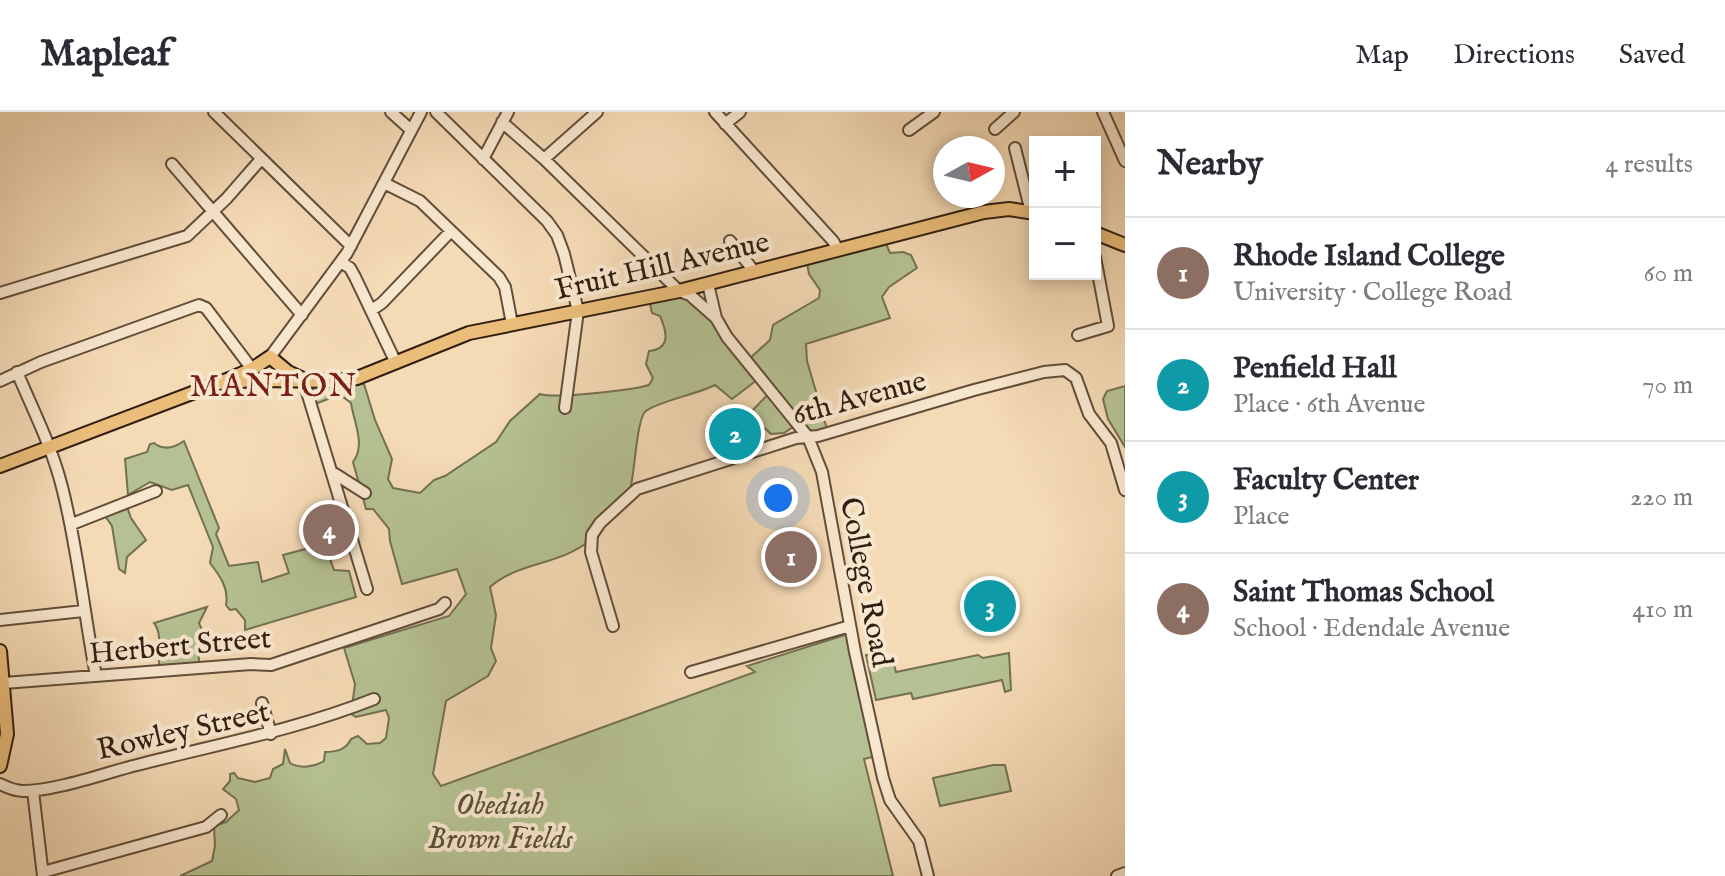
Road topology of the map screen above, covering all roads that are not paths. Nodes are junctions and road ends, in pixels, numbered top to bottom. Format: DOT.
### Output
graph roads {
  1 [pos="214,112"];
  2 [pos="391,112"];
  3 [pos="421,112"];
  4 [pos="436,112"];
  5 [pos="597,112"];
  6 [pos="715,112"];
  7 [pos="740,112"];
  8 [pos="934,112"];
  9 [pos="1014,112"];
  10 [pos="1103,112"];
  11 [pos="505,117"];
  12 [pos="725,124"];
  13 [pos="995,129"];
  14 [pos="411,130"];
  15 [pos="909,130"];
  16 [pos="1015,148"];
  17 [pos="261,159"];
  18 [pos="483,159"];
  19 [pos="544,159"];
  20 [pos="1125,161"];
  21 [pos="172,164"];
  22 [pos="384,183"];
  23 [pos="1032,208"];
  24 [pos="214,211"];
  25 [pos="1029,212"];
  26 [pos="451,231"];
  27 [pos="1101,235"];
  28 [pos="730,241"];
  29 [pos="1125,245"];
  30 [pos="351,246"];
  31 [pos="838,250"];
  32 [pos="341,262"];
  33 [pos="754,271"];
  34 [pos="1099,280"];
  35 [pos="708,284"];
  36 [pos="679,291"];
  37 [pos="0,293"];
  38 [pos="373,309"];
  39 [pos="578,311"];
  40 [pos="302,315"];
  41 [pos="716,318"];
  42 [pos="512,324"];
  43 [pos="1078,335"];
  44 [pos="270,357"];
  45 [pos="396,363"];
  46 [pos="252,369"];
  47 [pos="17,372"];
  48 [pos="303,379"];
  49 [pos="0,381"];
  50 [pos="219,383"];
  51 [pos="565,408"];
  52 [pos="808,437"];
  53 [pos="49,446"];
  54 [pos="2,466"];
  55 [pos="332,472"];
  56 [pos="1125,490"];
  57 [pos="156,491"];
  58 [pos="365,493"];
  59 [pos="72,524"];
  60 [pos="367,589"];
  61 [pos="445,603"];
  62 [pos="83,611"];
  63 [pos="0,620"];
  64 [pos="613,626"];
  65 [pos="850,626"];
  66 [pos="0,651"];
  67 [pos="691,672"];
  68 [pos="96,676"];
  69 [pos="4,683"];
  70 [pos="374,699"];
  71 [pos="262,703"];
  72 [pos="271,734"];
  73 [pos="0,766"];
  74 [pos="0,784"];
  75 [pos="33,791"];
  76 [pos="221,815"];
  77 [pos="1125,873"];
  78 [pos="43,874"];
  79 [pos="928,876"];
  80 [pos="1117,876"];
  1 -- 17 [label="street"];
  2 -- 14 [label="street"];
  3 -- 14 [label="street"];
  4 -- 18 [label="street"];
  5 -- 19 [label="street"];
  6 -- 12 [label="street"];
  7 -- 12 [label="street"];
  8 -- 15 [label="street"];
  9 -- 13 [label="street"];
  10 -- 20 [label="street"];
  11 -- 18 [label="street"];
  11 -- 19 [label="street, College Road"];
  12 -- 31 [label="street"];
  14 -- 22 [label="street"];
  16 -- 23 [label="street"];
  17 -- 24 [label="street"];
  17 -- 30 [label="street"];
  18 -- 39 [label="street"];
  19 -- 36 [label="street, College Road"];
  21 -- 24 [label="street"];
  22 -- 26 [label="street"];
  22 -- 30 [label="street"];
  24 -- 37 [label="street"];
  24 -- 40 [label="street"];
  25 -- 31 [label="main road, Fruit Hill Avenue"];
  26 -- 38 [label="street"];
  26 -- 42 [label="street"];
  27 -- 29 [label="main road"];
  28 -- 33 [label="street"];
  30 -- 32 [label="street"];
  31 -- 33 [label="main road, Fruit Hill Avenue"];
  32 -- 38 [label="street"];
  32 -- 40 [label="street"];
  33 -- 35 [label="main road, Fruit Hill Avenue"];
  34 -- 43 [label="street"];
  35 -- 36 [label="main road, Fruit Hill Avenue"];
  35 -- 41 [label="street, College Road"];
  36 -- 39 [label="main road, Fruit Hill Avenue"];
  36 -- 41 [label="street, College Road"];
  38 -- 45 [label="street"];
  39 -- 42 [label="main road, Fruit Hill Avenue"];
  39 -- 51 [label="street"];
  40 -- 44 [label="street"];
  41 -- 52 [label="street, College Road"];
  42 -- 45 [label="main road, Fruit Hill Avenue"];
  44 -- 46 [label="main road, Fruit Hill Avenue"];
  44 -- 48 [label="main road"];
  45 -- 48 [label="main road, Fruit Hill Avenue"];
  46 -- 47 [label="street"];
  46 -- 50 [label="main road, Fruit Hill Avenue"];
  47 -- 49 [label="street"];
  47 -- 53 [label="street"];
  48 -- 50 [label="main road, Fruit Hill Avenue"];
  48 -- 55 [label="street"];
  50 -- 53 [label="main road, Fruit Hill Avenue"];
  52 -- 56 [label="street, 6th Avenue"];
  52 -- 64 [label="street, 6th Avenue"];
  52 -- 65 [label="street, College Road"];
  53 -- 54 [label="main road, Fruit Hill Avenue"];
  53 -- 59 [label="street"];
  55 -- 58 [label="street"];
  55 -- 60 [label="street"];
  57 -- 59 [label="street"];
  59 -- 62 [label="street"];
  61 -- 68 [label="street, Herbert Street"];
  62 -- 63 [label="street"];
  62 -- 68 [label="street"];
  65 -- 67 [label="street"];
  65 -- 79 [label="street, College Road"];
  66 -- 69 [label="main road"];
  68 -- 69 [label="street, Herbert Street"];
  69 -- 73 [label="main road"];
  70 -- 72 [label="street, Rowley Street"];
  71 -- 72 [label="street"];
  72 -- 75 [label="street, Rowley Street"];
  74 -- 75 [label="street, Rowley Street"];
  75 -- 78 [label="street"];
  76 -- 78 [label="street"];
  77 -- 80 [label="street"];
}
